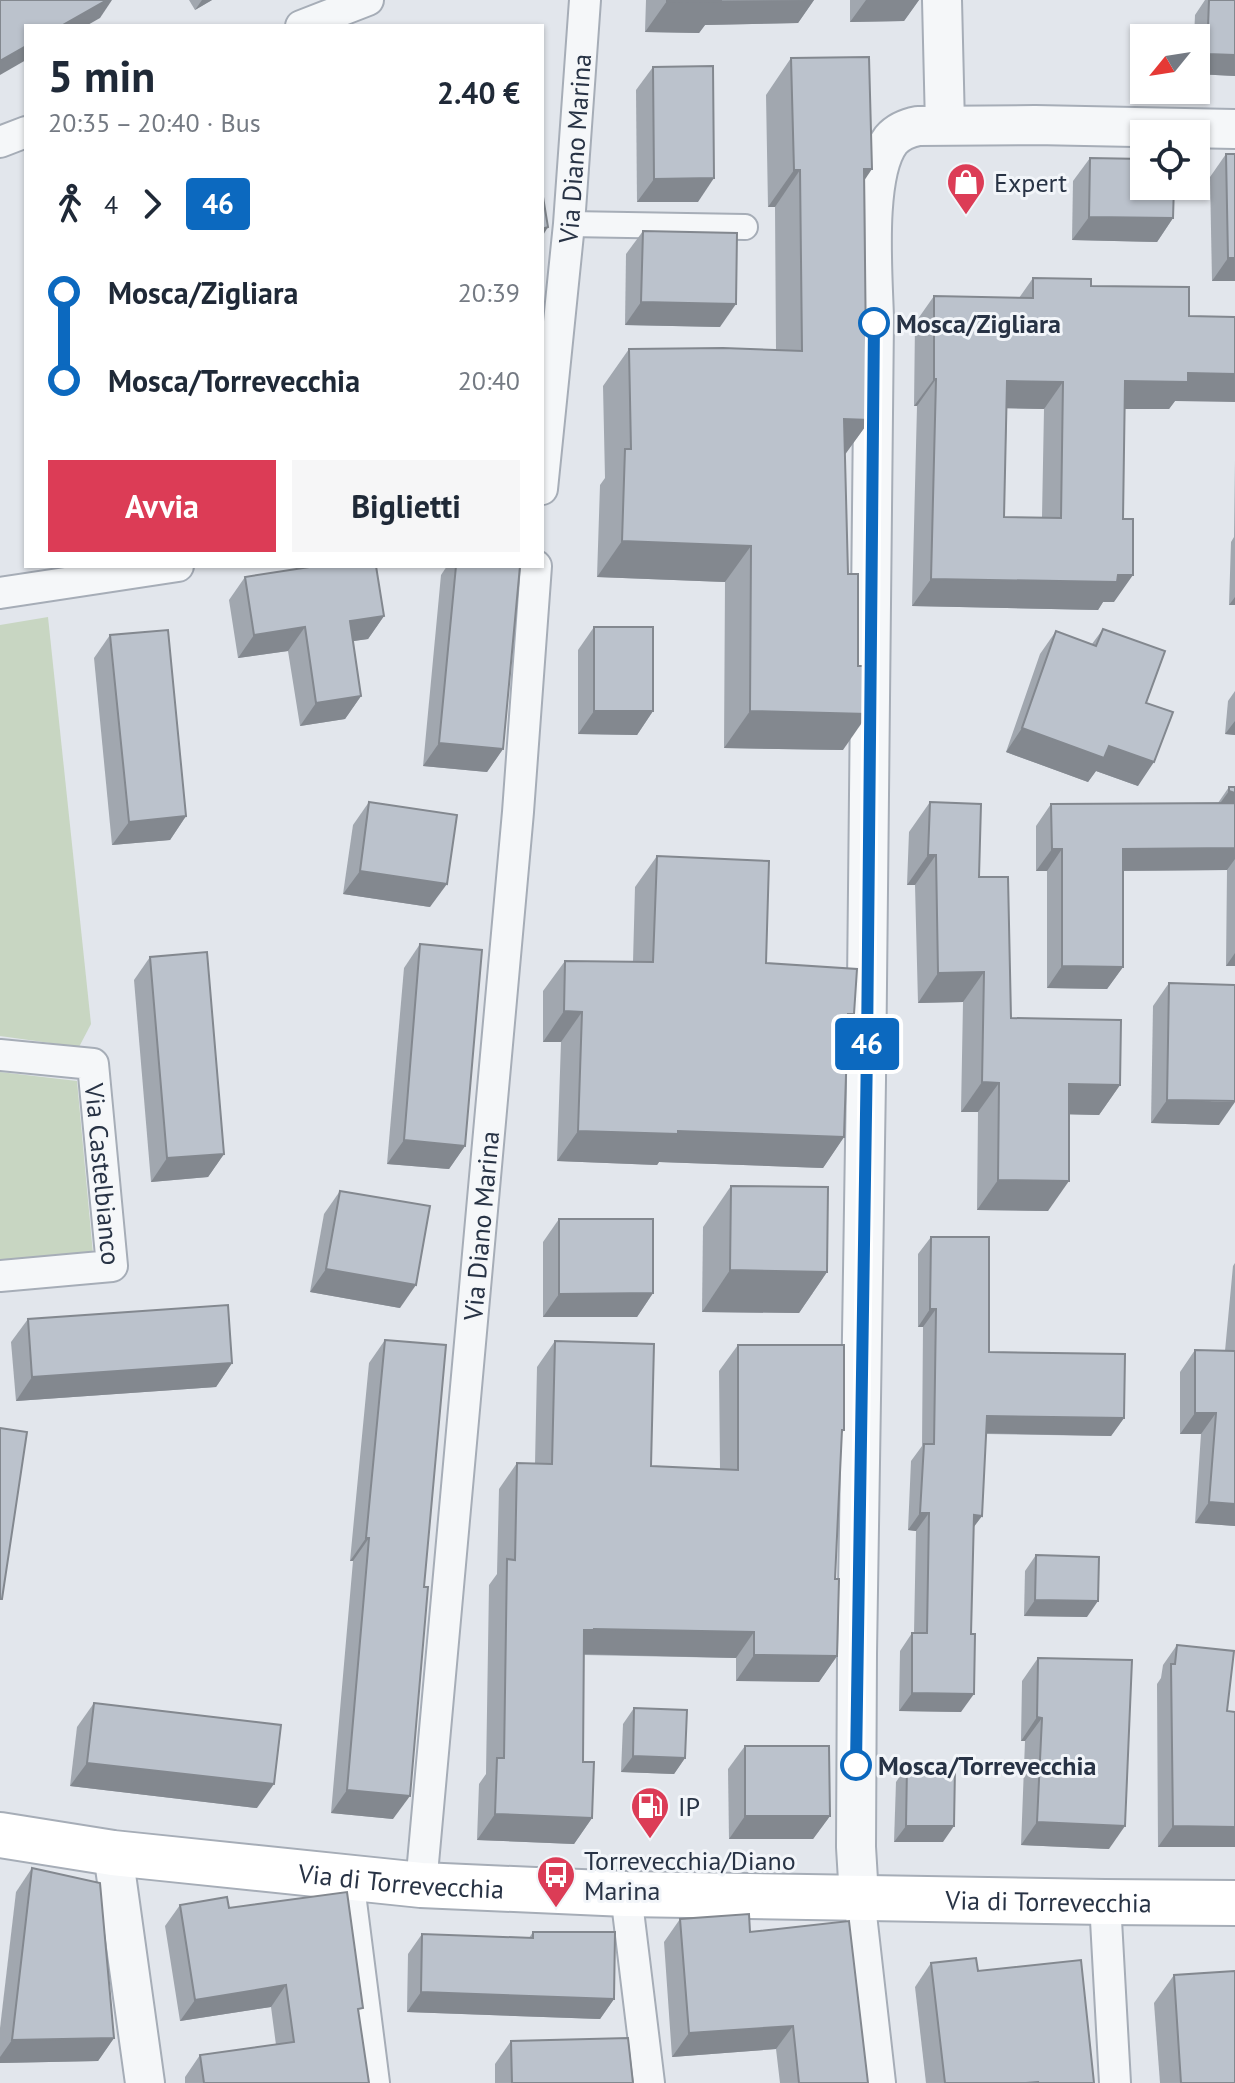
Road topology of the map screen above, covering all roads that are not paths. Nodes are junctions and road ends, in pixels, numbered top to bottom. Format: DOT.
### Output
graph roads {
  1 [pos="368,0"];
  2 [pos="585,0"];
  3 [pos="942,0"];
  4 [pos="306,24"];
  5 [pos="945,125"];
  6 [pos="1235,129"];
  7 [pos="24,133"];
  8 [pos="0,142"];
  9 [pos="569,224"];
  10 [pos="745,227"];
  11 [pos="544,469"];
  12 [pos="165,568"];
  13 [pos="536,568"];
  14 [pos="0,593"];
  15 [pos="0,1055"];
  16 [pos="0,1276"];
  17 [pos="0,1835"];
  18 [pos="113,1853"];
  19 [pos="348,1878"];
  20 [pos="421,1885"];
  21 [pos="626,1894"];
  22 [pos="859,1897"];
  23 [pos="1105,1902"];
  24 [pos="1235,1903"];
  25 [pos="145,2083"];
  26 [pos="374,2083"];
  27 [pos="649,2083"];
  28 [pos="880,2083"];
  29 [pos="1115,2083"];
  1 -- 4 [label="street"];
  2 -- 9 [label="street, Via Diano Marina"];
  3 -- 5 [label="street"];
  5 -- 6 [label="street"];
  5 -- 22 [label="street"];
  7 -- 8 [label="street"];
  9 -- 10 [label="street"];
  9 -- 11 [label="street, Via Diano Marina"];
  12 -- 14 [label="street"];
  13 -- 20 [label="street, Via Diano Marina"];
  15 -- 16 [label="street, Via Castelbianco"];
  17 -- 18 [label="main road, Via di Torrevecchia"];
  18 -- 19 [label="main road, Via di Torrevecchia"];
  18 -- 25 [label="street"];
  19 -- 20 [label="main road, Via di Torrevecchia"];
  19 -- 26 [label="street"];
  20 -- 21 [label="main road, Via di Torrevecchia"];
  21 -- 22 [label="main road, Via di Torrevecchia"];
  21 -- 27 [label="street"];
  22 -- 23 [label="main road, Via di Torrevecchia"];
  22 -- 28 [label="street"];
  23 -- 24 [label="main road, Via di Torrevecchia"];
  23 -- 29 [label="street"];
}
